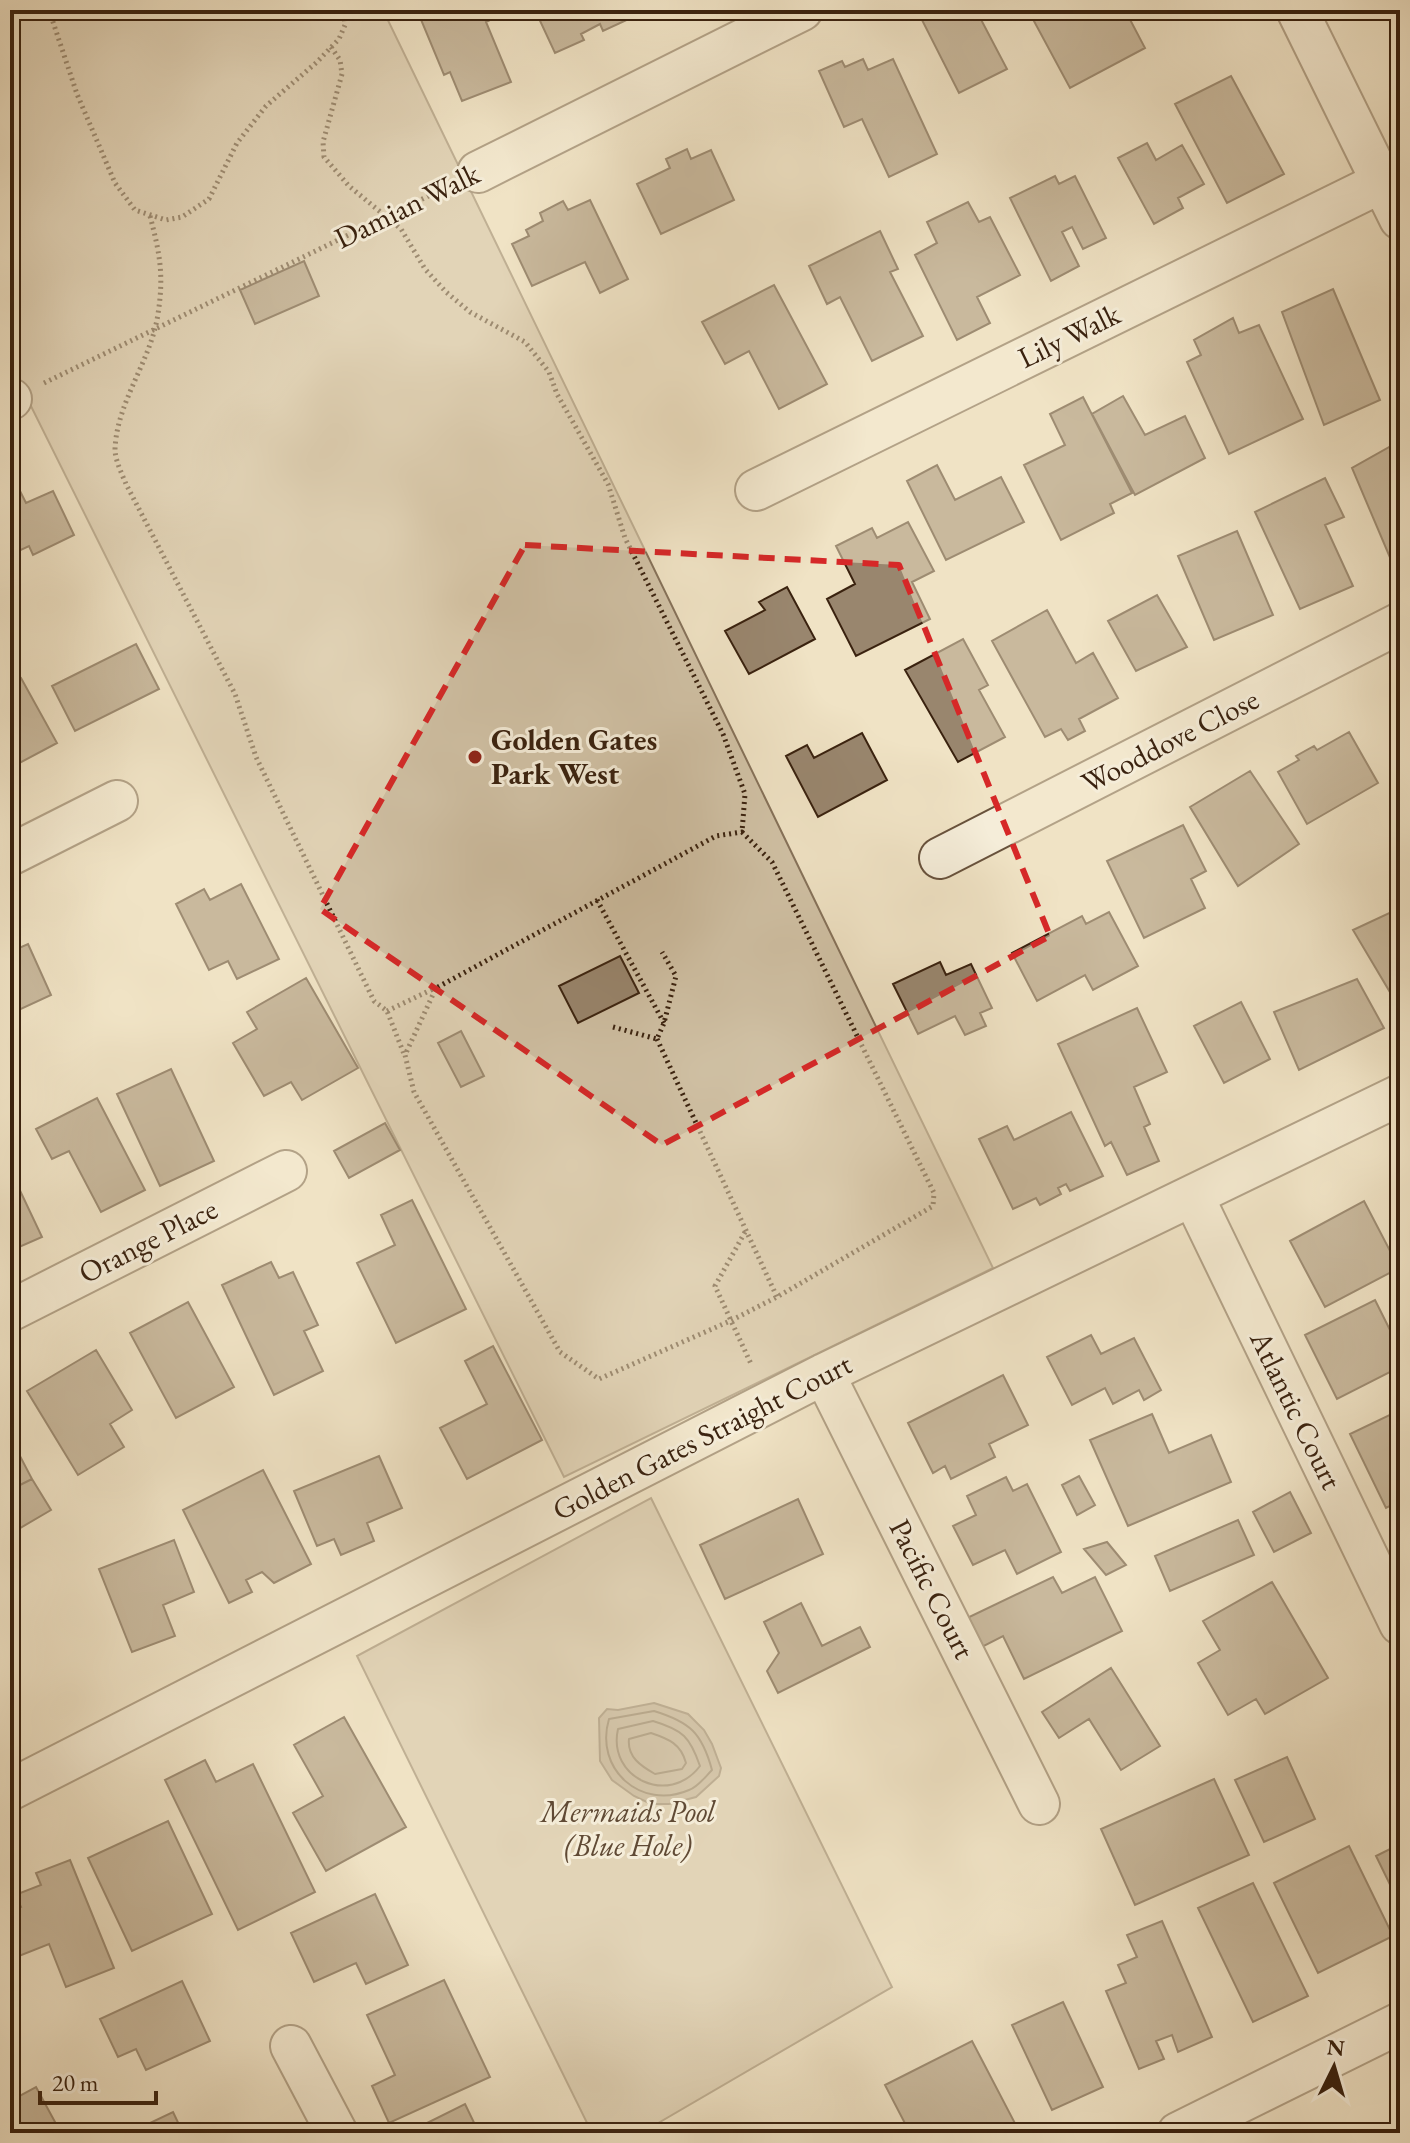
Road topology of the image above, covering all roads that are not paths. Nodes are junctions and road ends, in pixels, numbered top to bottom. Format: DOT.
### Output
graph roads {
  1 [pos="802,10"];
  2 [pos="1297,10"];
  3 [pos="478,172"];
  4 [pos="1382,182"];
  5 [pos="1400,219"];
  6 [pos="756,490"];
  7 [pos="1400,623"];
  8 [pos="117,801"];
  9 [pos="10,855"];
  10 [pos="940,858"];
  11 [pos="1400,1095"];
  12 [pos="286,1171"];
  13 [pos="1193,1196"];
  14 [pos="10,1311"];
  15 [pos="824,1374"];
  16 [pos="1400,1624"];
  17 [pos="10,1790"];
  18 [pos="1039,1804"];
  19 [pos="1400,2023"];
  20 [pos="291,2046"];
  21 [pos="337,2133"];
  22 [pos="1178,2133"];
  1 -- 3 [label="street, Damian Walk"];
  2 -- 4 [label="street"];
  4 -- 5 [label="street"];
  4 -- 6 [label="street, Lily Walk"];
  7 -- 10 [label="street, Wooddove Close"];
  8 -- 9 [label="street"];
  11 -- 13 [label="street, Golden Gates Straight Court"];
  12 -- 14 [label="street, Orange Place"];
  13 -- 15 [label="street, Golden Gates Straight Court"];
  13 -- 16 [label="street, Atlantic Court"];
  15 -- 17 [label="street, Golden Gates Straight Court"];
  15 -- 18 [label="street, Pacific Court"];
  19 -- 22 [label="street"];
  20 -- 21 [label="street"];
}
